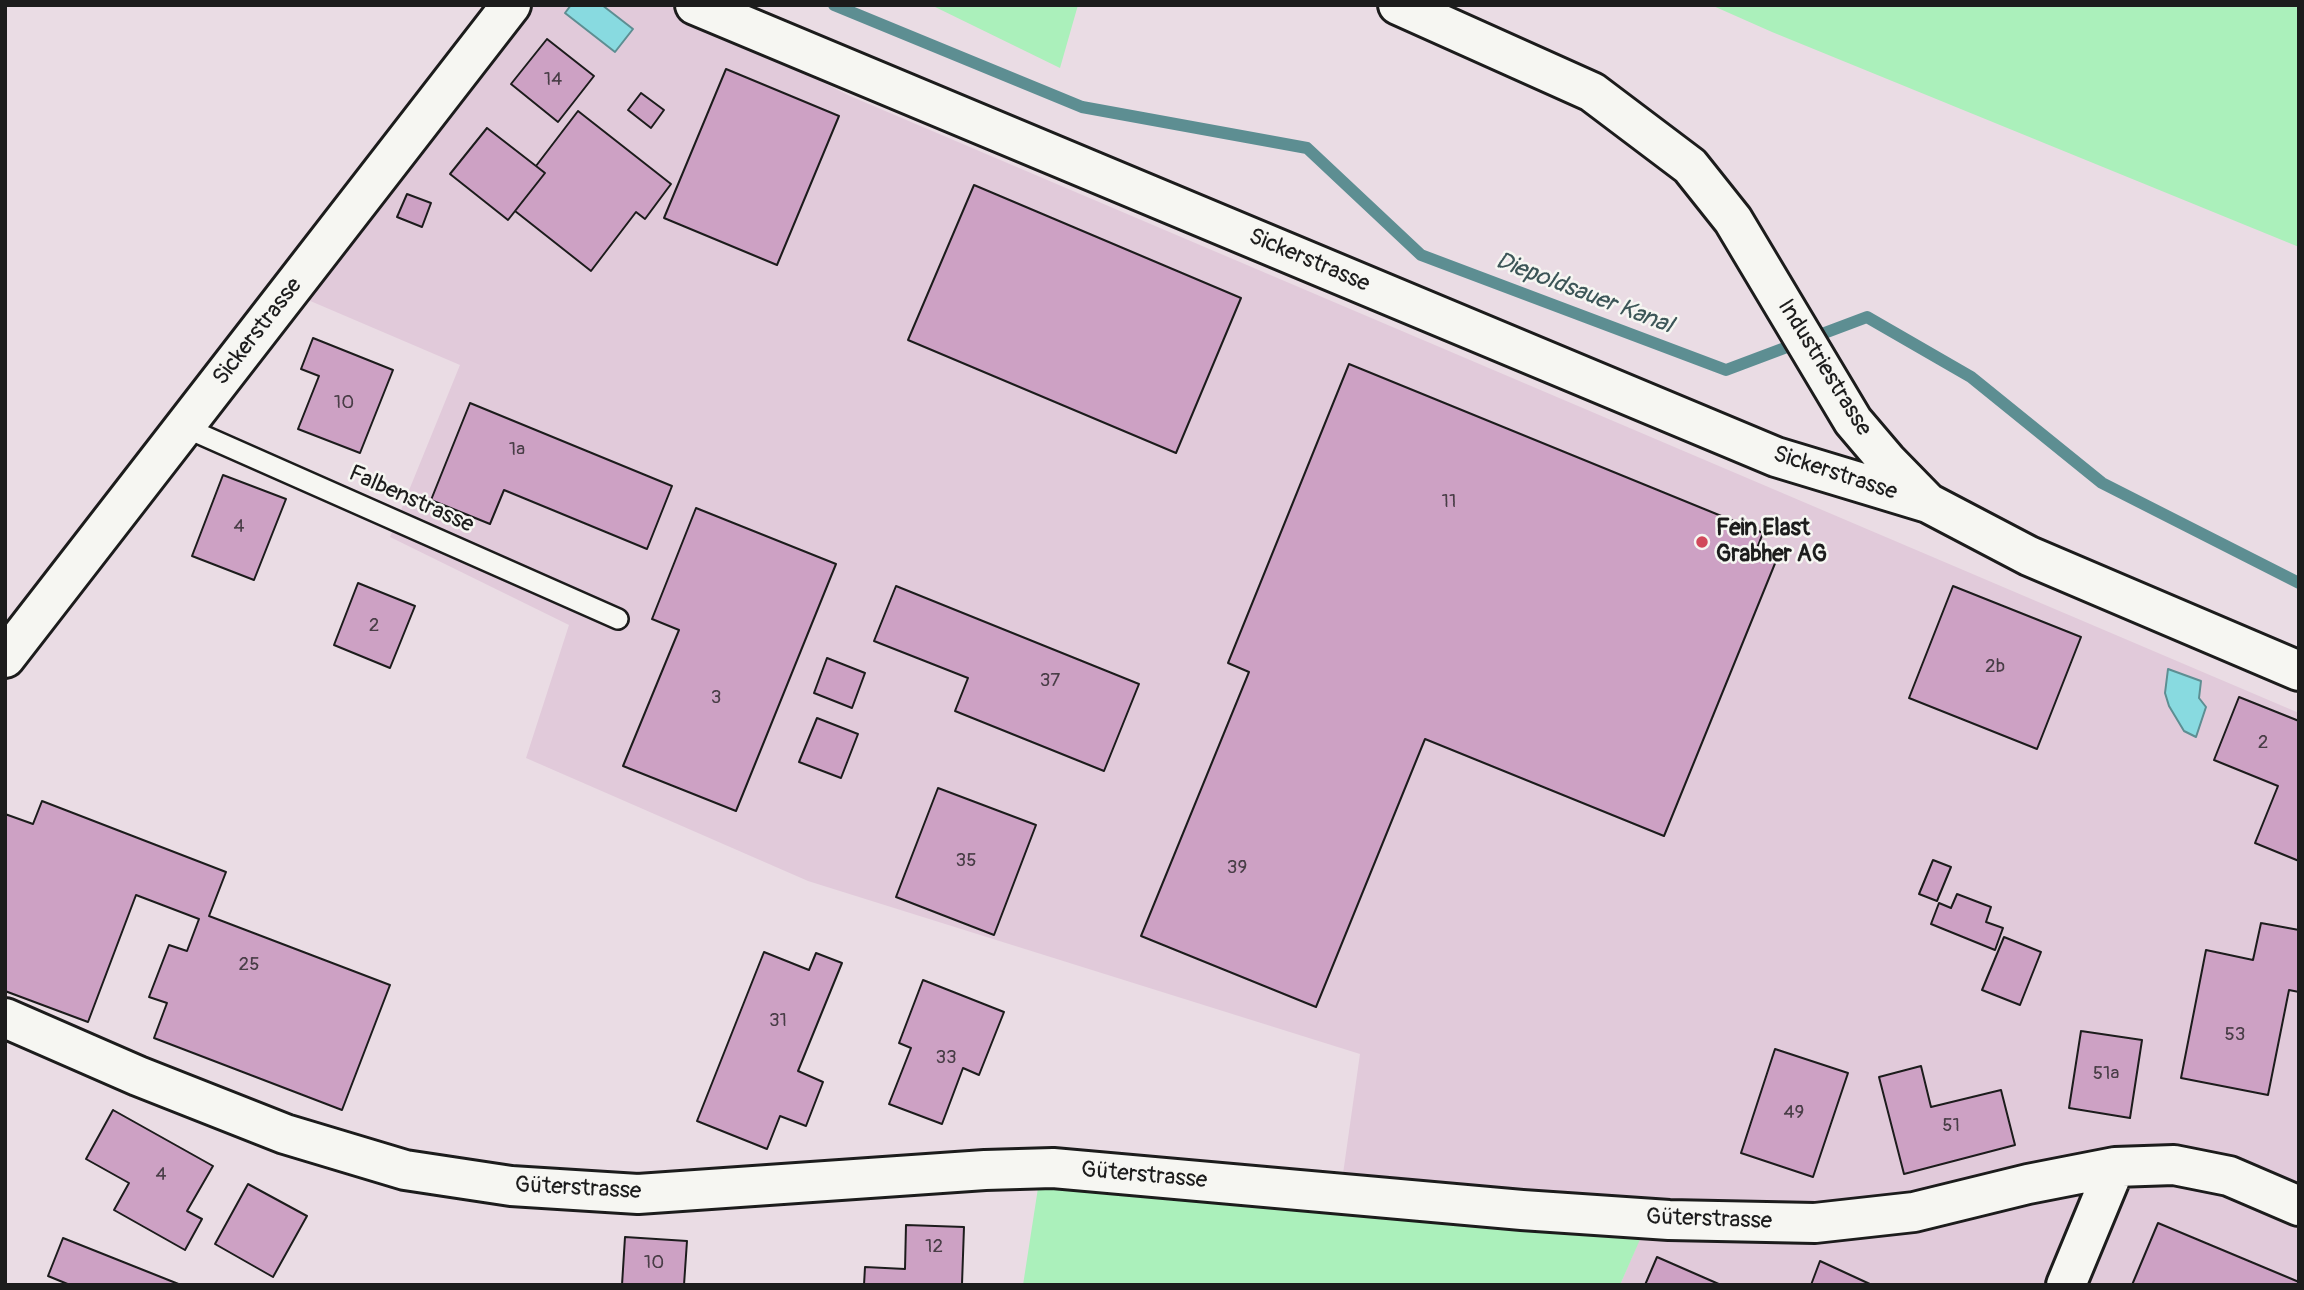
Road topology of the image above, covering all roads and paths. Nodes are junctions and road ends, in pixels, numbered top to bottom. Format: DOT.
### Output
graph roads {
  1 [pos="511,5"];
  2 [pos="695,5"];
  3 [pos="1398,5"];
  4 [pos="184,427"];
  5 [pos="1928,503"];
  6 [pos="618,619"];
  7 [pos="5,658"];
  8 [pos="2299,671"];
  9 [pos="5,1018"];
  10 [pos="2115,1167"];
  11 [pos="2299,1206"];
  12 [pos="2066,1285"];
  1 -- 4 [label="street, Sickerstrasse"];
  2 -- 5 [label="street, Sickerstrasse"];
  3 -- 5 [label="street, Industriestrasse"];
  4 -- 6 [label="lane, Falbenstrasse"];
  4 -- 7 [label="street, Sickerstrasse"];
  5 -- 8 [label="street, Industriestrasse"];
  9 -- 10 [label="street, Güterstrasse"];
  10 -- 11 [label="street, Güterstrasse"];
  10 -- 12 [label="street"];
}
